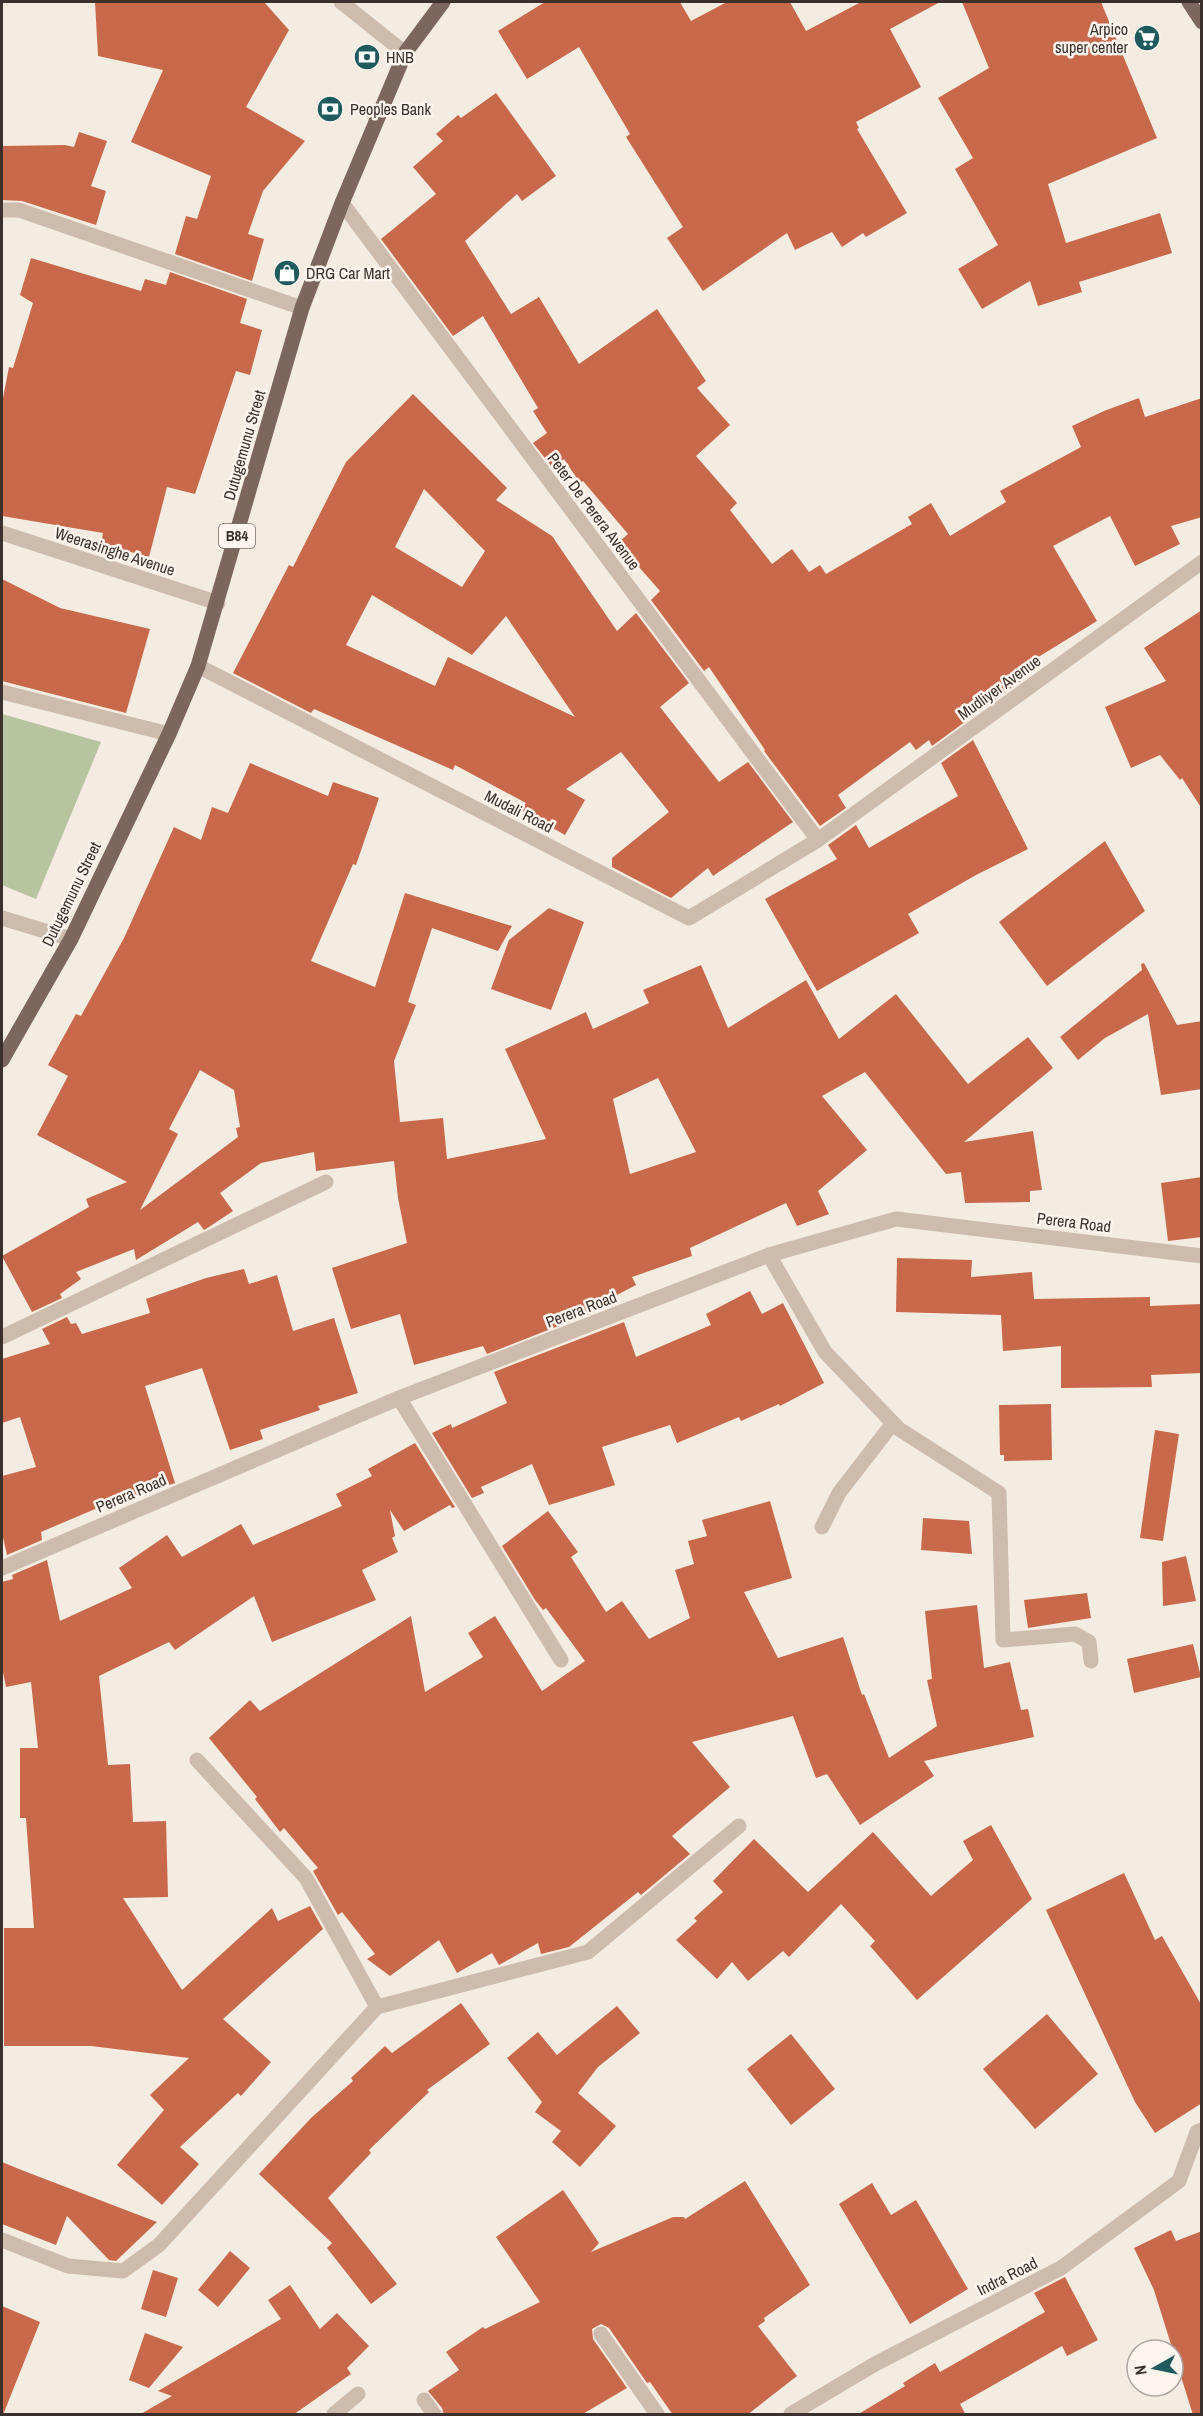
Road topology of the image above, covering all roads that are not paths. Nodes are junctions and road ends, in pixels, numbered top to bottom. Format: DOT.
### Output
graph roads {
  1 [pos="341,2"];
  2 [pos="443,2"];
  3 [pos="1190,2"];
  4 [pos="1202,22"];
  5 [pos="405,54"];
  6 [pos="342,203"];
  7 [pos="2,210"];
  8 [pos="302,308"];
  9 [pos="2,533"];
  10 [pos="1202,562"];
  11 [pos="218,603"];
  12 [pos="198,666"];
  13 [pos="2,692"];
  14 [pos="169,734"];
  15 [pos="818,840"];
  16 [pos="2,918"];
  17 [pos="71,939"];
  18 [pos="2,1060"];
  19 [pos="326,1182"];
  20 [pos="769,1255"];
  21 [pos="1202,1256"];
  22 [pos="2,1336"];
  23 [pos="399,1398"];
  24 [pos="893,1423"];
  25 [pos="822,1527"];
  26 [pos="2,1568"];
  27 [pos="561,1660"];
  28 [pos="1091,1662"];
  29 [pos="197,1760"];
  30 [pos="739,1826"];
  31 [pos="377,2007"];
  32 [pos="1202,2130"];
  33 [pos="2,2240"];
  34 [pos="601,2334"];
  35 [pos="358,2394"];
  36 [pos="424,2400"];
  37 [pos="334,2415"];
  38 [pos="434,2415"];
  39 [pos="657,2415"];
  40 [pos="791,2415"];
  1 -- 5 [label="street"];
  2 -- 5 [label="main road, Dutugemunu Street / B84"];
  3 -- 4 [label="main road"];
  5 -- 6 [label="main road, Dutugemunu Street / B84"];
  6 -- 8 [label="main road, Dutugemunu Street / B84"];
  6 -- 15 [label="street, Peter De Perera Avenue"];
  7 -- 8 [label="street"];
  8 -- 11 [label="main road, Dutugemunu Street / B84"];
  9 -- 11 [label="street, Weerasinghe Avenue"];
  10 -- 15 [label="street, Mudliyer Avenue"];
  11 -- 12 [label="main road, Dutugemunu Street / B84"];
  12 -- 14 [label="main road, Dutugemunu Street / B84"];
  12 -- 15 [label="street, Mudali Road"];
  13 -- 14 [label="street"];
  14 -- 17 [label="main road, Dutugemunu Street / B84"];
  16 -- 17 [label="street"];
  17 -- 18 [label="main road, Dutugemunu Street / B84"];
  19 -- 22 [label="street"];
  20 -- 21 [label="street, Perera Road"];
  20 -- 23 [label="street, Perera Road"];
  20 -- 24 [label="street"];
  23 -- 26 [label="street, Perera Road"];
  23 -- 27 [label="street"];
  24 -- 25 [label="street"];
  24 -- 28 [label="street"];
  29 -- 31 [label="street"];
  30 -- 31 [label="street"];
  31 -- 33 [label="street"];
  32 -- 40 [label="street, Indra Road"];
  34 -- 39 [label="street"];
  35 -- 37 [label="street"];
  36 -- 38 [label="street"];
}
